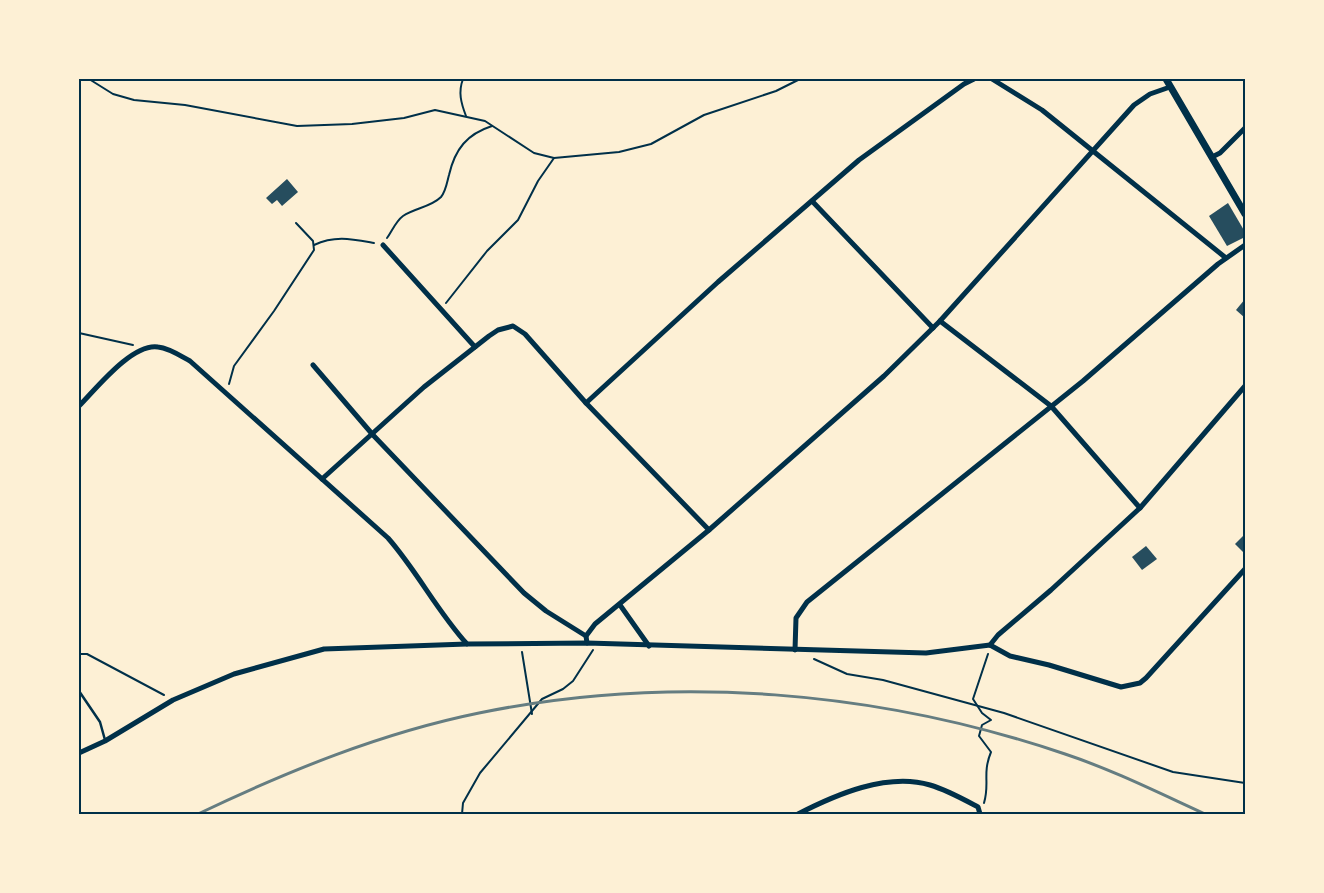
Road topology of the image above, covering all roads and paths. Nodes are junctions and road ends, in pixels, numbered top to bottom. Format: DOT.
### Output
graph roads {
  1 [pos="89,79"];
  2 [pos="464,79"];
  3 [pos="800,79"];
  4 [pos="974,79"];
  5 [pos="992,79"];
  6 [pos="1166,79"];
  7 [pos="1170,87"];
  8 [pos="466,116"];
  9 [pos="493,126"];
  10 [pos="1245,128"];
  11 [pos="1093,150"];
  12 [pos="1212,157"];
  13 [pos="554,158"];
  14 [pos="812,202"];
  15 [pos="1245,214"];
  16 [pos="296,223"];
  17 [pos="314,244"];
  18 [pos="383,245"];
  19 [pos="1245,245"];
  20 [pos="1226,258"];
  21 [pos="442,310"];
  22 [pos="940,321"];
  23 [pos="933,328"];
  24 [pos="79,333"];
  25 [pos="476,347"];
  26 [pos="146,348"];
  27 [pos="313,366"];
  28 [pos="1245,386"];
  29 [pos="226,394"];
  30 [pos="586,403"];
  31 [pos="79,406"];
  32 [pos="1051,406"];
  33 [pos="373,434"];
  34 [pos="322,479"];
  35 [pos="1140,508"];
  36 [pos="709,530"];
  37 [pos="1245,569"];
  38 [pos="620,605"];
  39 [pos="586,636"];
  40 [pos="467,644"];
  41 [pos="521,644"];
  42 [pos="586,644"];
  43 [pos="597,644"];
  44 [pos="990,645"];
  45 [pos="649,646"];
  46 [pos="795,650"];
  47 [pos="79,654"];
  48 [pos="812,658"];
  49 [pos="79,691"];
  50 [pos="173,700"];
  51 [pos="977,706"];
  52 [pos="532,714"];
  53 [pos="105,741"];
  54 [pos="79,754"];
  55 [pos="1245,783"];
  56 [pos="980,812"];
  57 [pos="462,814"];
  58 [pos="798,814"];
  1 -- 8 [label="path"];
  2 -- 8 [label="path"];
  3 -- 13 [label="path"];
  4 -- 14 [label="street"];
  5 -- 11 [label="street"];
  6 -- 7 [label="street"];
  7 -- 11 [label="street"];
  7 -- 12 [label="street"];
  8 -- 9 [label="path"];
  9 -- 13 [label="path"];
  9 -- 18 [label="path"];
  10 -- 12 [label="street"];
  11 -- 20 [label="street"];
  11 -- 22 [label="street"];
  12 -- 15 [label="street"];
  13 -- 21 [label="path"];
  14 -- 23 [label="street"];
  14 -- 30 [label="street"];
  16 -- 17 [label="path"];
  17 -- 18 [label="path"];
  17 -- 29 [label="path"];
  18 -- 21 [label="street"];
  19 -- 20 [label="street"];
  20 -- 32 [label="street"];
  21 -- 25 [label="street"];
  22 -- 23 [label="street"];
  22 -- 32 [label="street"];
  23 -- 36 [label="street"];
  24 -- 26 [label="path"];
  25 -- 30 [label="street"];
  25 -- 33 [label="street"];
  26 -- 29 [label="street"];
  26 -- 31 [label="street"];
  27 -- 33 [label="street"];
  28 -- 35 [label="street"];
  29 -- 34 [label="street"];
  30 -- 36 [label="street"];
  32 -- 35 [label="street"];
  32 -- 46 [label="street"];
  33 -- 34 [label="street"];
  33 -- 39 [label="street"];
  34 -- 40 [label="street"];
  35 -- 44 [label="street"];
  36 -- 38 [label="street"];
  37 -- 44 [label="street"];
  38 -- 39 [label="street"];
  38 -- 45 [label="street"];
  39 -- 42 [label="street"];
  40 -- 41 [label="street"];
  40 -- 50 [label="street"];
  41 -- 42 [label="street"];
  41 -- 52 [label="path"];
  42 -- 43 [label="street"];
  43 -- 45 [label="street"];
  43 -- 52 [label="path"];
  44 -- 46 [label="street"];
  44 -- 51 [label="path"];
  45 -- 46 [label="street"];
  47 -- 50 [label="path"];
  48 -- 51 [label="path"];
  49 -- 53 [label="lane"];
  50 -- 53 [label="street"];
  51 -- 55 [label="path"];
  51 -- 56 [label="path"];
  52 -- 57 [label="path"];
  53 -- 54 [label="street"];
  56 -- 58 [label="street"];
}
